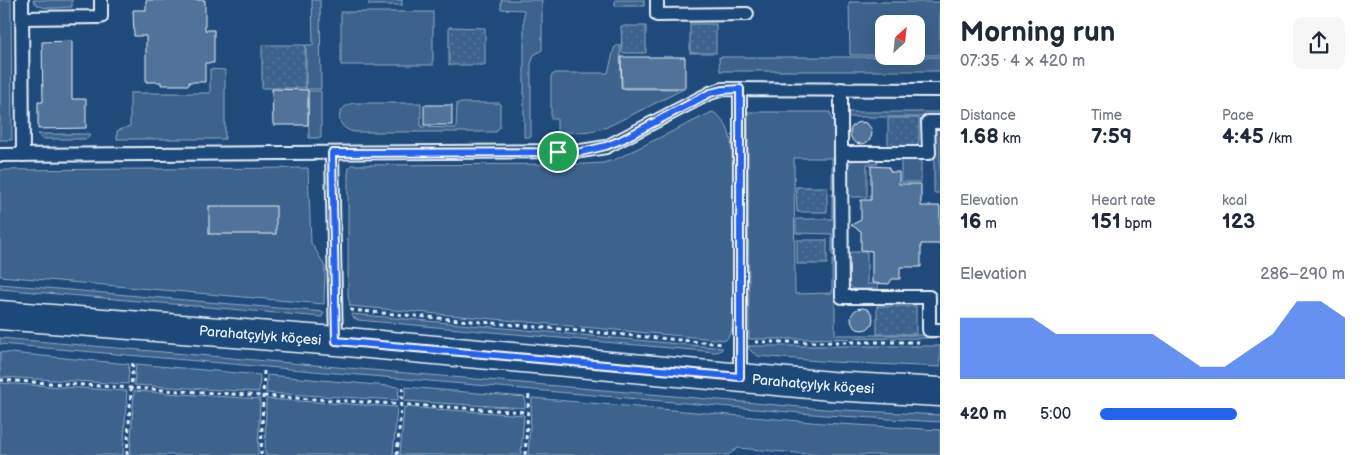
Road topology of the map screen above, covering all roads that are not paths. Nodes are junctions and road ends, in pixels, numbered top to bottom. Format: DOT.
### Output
graph roads {
  1 [pos="22,0"];
  2 [pos="101,0"];
  3 [pos="657,0"];
  4 [pos="747,14"];
  5 [pos="22,18"];
  6 [pos="740,89"];
  7 [pos="841,89"];
  8 [pos="940,90"];
  9 [pos="940,122"];
  10 [pos="332,153"];
  11 [pos="841,153"];
  12 [pos="0,155"];
  13 [pos="23,155"];
  14 [pos="0,315"];
  15 [pos="940,330"];
  16 [pos="336,341"];
  17 [pos="740,377"];
  18 [pos="940,392"];
  1 -- 5 [label="lane"];
  2 -- 5 [label="lane"];
  3 -- 4 [label="lane"];
  5 -- 13 [label="lane"];
  6 -- 7 [label="lane"];
  6 -- 10 [label="lane"];
  6 -- 17 [label="lane"];
  7 -- 8 [label="lane"];
  7 -- 11 [label="lane"];
  9 -- 11 [label="lane"];
  10 -- 13 [label="lane"];
  10 -- 16 [label="lane"];
  11 -- 15 [label="lane"];
  12 -- 13 [label="lane"];
  14 -- 16 [label="street, Parahatçylyk köçesi"];
  16 -- 17 [label="street, Parahatçylyk köçesi"];
  17 -- 18 [label="street, Parahatçylyk köçesi"];
}
